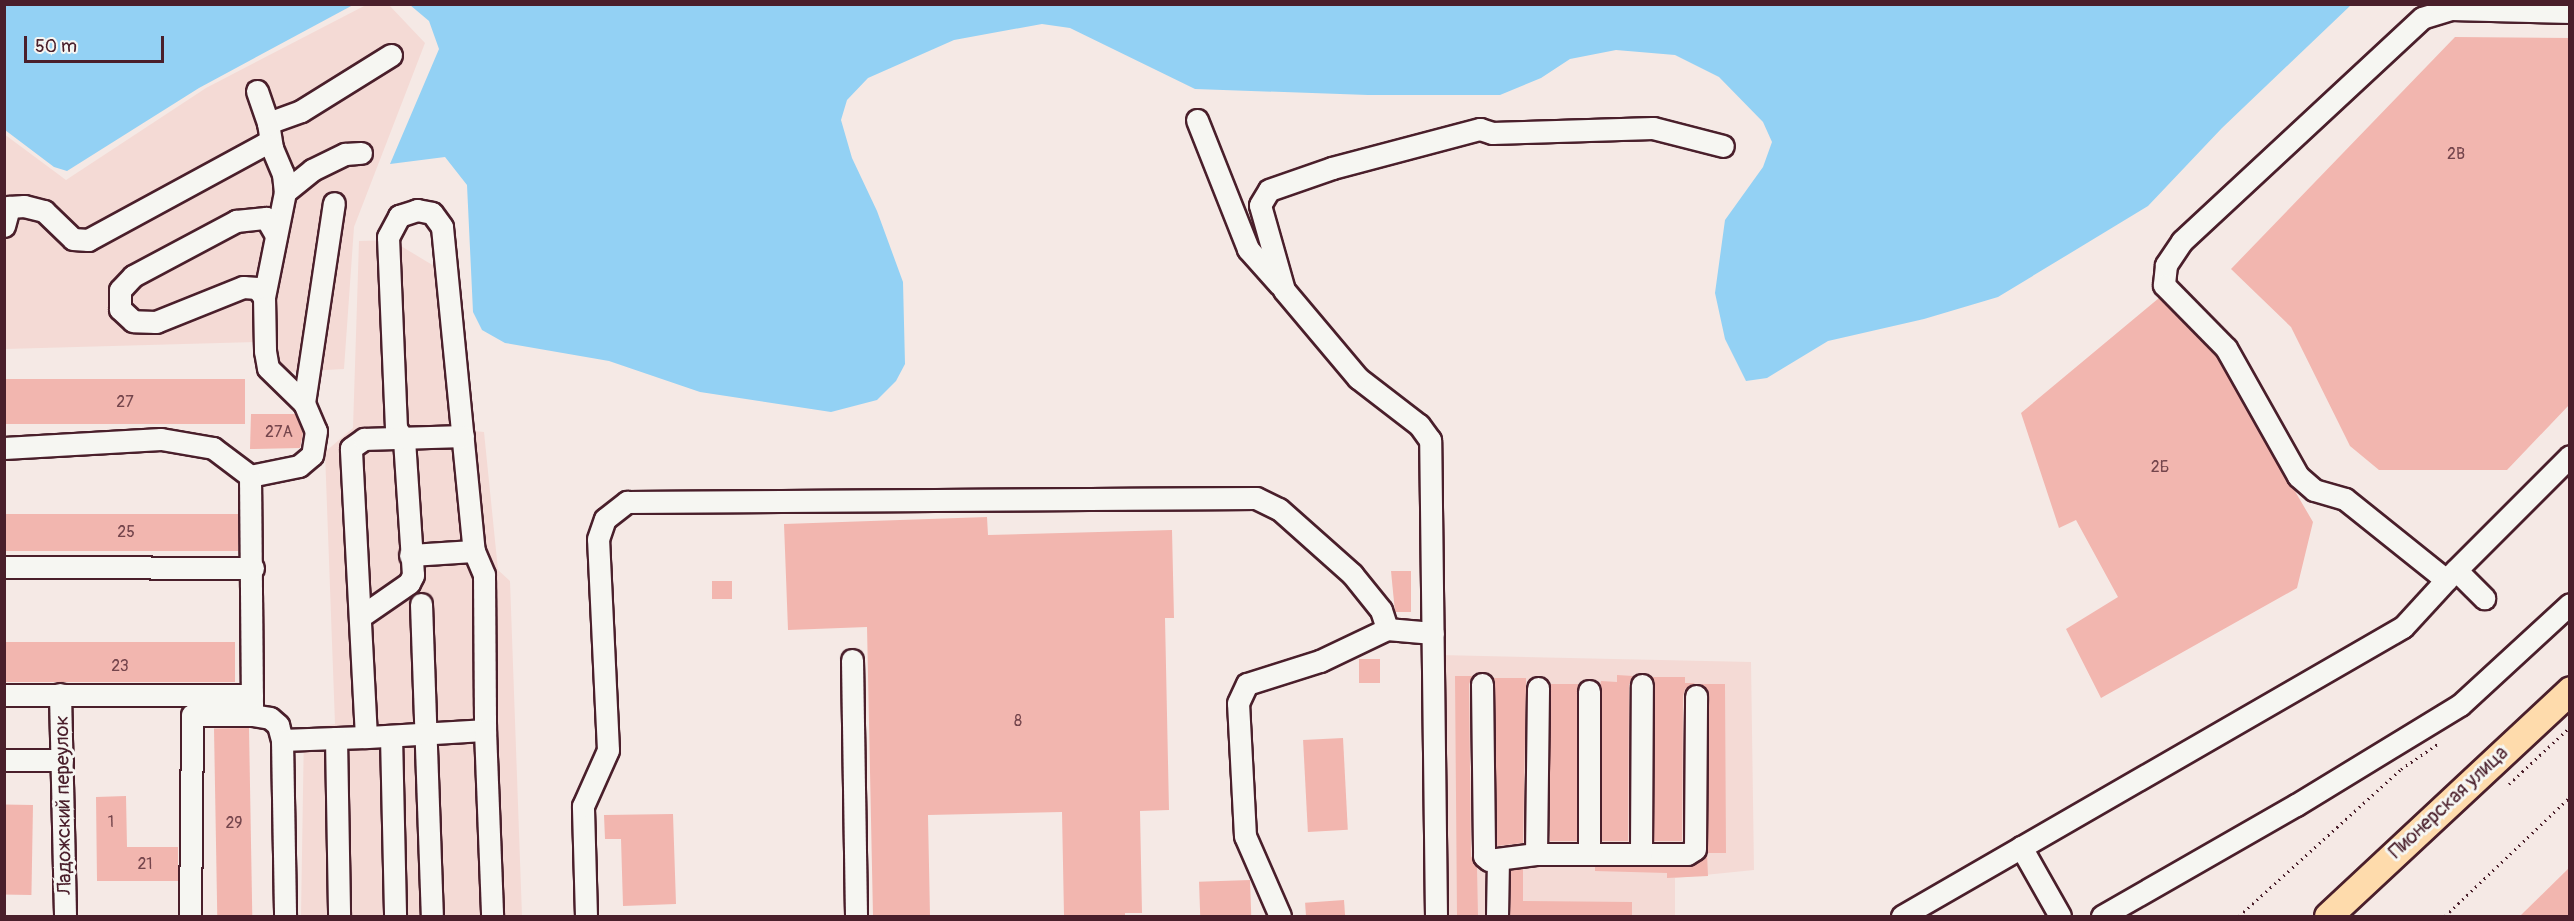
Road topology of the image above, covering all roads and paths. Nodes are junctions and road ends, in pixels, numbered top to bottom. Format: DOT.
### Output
graph roads {
  1 [pos="2570,12"];
  2 [pos="391,55"];
  3 [pos="257,91"];
  4 [pos="1197,120"];
  5 [pos="268,123"];
  6 [pos="1723,146"];
  7 [pos="272,148"];
  8 [pos="361,153"];
  9 [pos="285,192"];
  10 [pos="334,203"];
  11 [pos="4,226"];
  12 [pos="276,235"];
  13 [pos="1284,290"];
  14 [pos="264,297"];
  15 [pos="304,403"];
  16 [pos="463,436"];
  17 [pos="404,440"];
  18 [pos="4,448"];
  19 [pos="2570,456"];
  20 [pos="250,476"];
  21 [pos="474,551"];
  22 [pos="410,555"];
  23 [pos="4,567"];
  24 [pos="253,568"];
  25 [pos="2451,575"];
  26 [pos="2484,598"];
  27 [pos="421,603"];
  28 [pos="2570,604"];
  29 [pos="360,617"];
  30 [pos="1387,629"];
  31 [pos="1433,633"];
  32 [pos="852,660"];
  33 [pos="1482,684"];
  34 [pos="1642,685"];
  35 [pos="1538,688"];
  36 [pos="2570,690"];
  37 [pos="1589,691"];
  38 [pos="60,694"];
  39 [pos="4,695"];
  40 [pos="1696,696"];
  41 [pos="252,705"];
  42 [pos="2570,727"];
  43 [pos="485,730"];
  44 [pos="428,735"];
  45 [pos="366,736"];
  46 [pos="391,736"];
  47 [pos="336,738"];
  48 [pos="2446,738"];
  49 [pos="282,740"];
  50 [pos="62,760"];
  51 [pos="6,764"];
  52 [pos="2509,784"];
  53 [pos="2570,797"];
  54 [pos="2021,847"];
  55 [pos="1641,853"];
  56 [pos="1536,854"];
  57 [pos="1588,854"];
  58 [pos="1498,859"];
  59 [pos="65,916"];
  60 [pos="190,916"];
  61 [pos="285,916"];
  62 [pos="339,916"];
  63 [pos="395,916"];
  64 [pos="432,916"];
  65 [pos="492,916"];
  66 [pos="586,916"];
  67 [pos="856,916"];
  68 [pos="1280,916"];
  69 [pos="1436,916"];
  70 [pos="1497,916"];
  71 [pos="1902,916"];
  72 [pos="2060,916"];
  73 [pos="2102,916"];
  74 [pos="2239,916"];
  75 [pos="2328,916"];
  76 [pos="2445,916"];
  1 -- 25 [label="street"];
  2 -- 5 [label="street"];
  3 -- 5 [label="street"];
  4 -- 13 [label="street"];
  5 -- 7 [label="street"];
  6 -- 13 [label="street"];
  7 -- 9 [label="street"];
  7 -- 11 [label="street"];
  8 -- 9 [label="street"];
  9 -- 12 [label="street"];
  10 -- 15 [label="street"];
  12 -- 14 [label="street"];
  12 -- 14 [label="street"];
  13 -- 31 [label="street"];
  14 -- 15 [label="street"];
  15 -- 20 [label="street"];
  16 -- 17 [label="street"];
  16 -- 17 [label="street"];
  16 -- 21 [label="street"];
  17 -- 22 [label="street"];
  17 -- 29 [label="street"];
  18 -- 20 [label="street"];
  19 -- 25 [label="street"];
  20 -- 24 [label="street"];
  21 -- 22 [label="street"];
  21 -- 43 [label="street"];
  22 -- 29 [label="street"];
  23 -- 24 [label="street"];
  24 -- 41 [label="street"];
  25 -- 26 [label="street"];
  25 -- 54 [label="street"];
  27 -- 44 [label="street"];
  28 -- 73 [label="street"];
  29 -- 45 [label="street"];
  30 -- 31 [label="street"];
  30 -- 66 [label="street"];
  30 -- 68 [label="street"];
  31 -- 69 [label="street"];
  32 -- 67 [label="street"];
  33 -- 58 [label="street"];
  34 -- 55 [label="street"];
  35 -- 56 [label="street"];
  36 -- 75 [label="main road, Пионерская улица"];
  37 -- 57 [label="street"];
  38 -- 39 [label="street"];
  38 -- 41 [label="street"];
  38 -- 50 [label="street, Ладожский переулок"];
  40 -- 55 [label="street"];
  41 -- 49 [label="street"];
  41 -- 60 [label="street"];
  42 -- 52 [label="path"];
  43 -- 44 [label="street"];
  43 -- 65 [label="street"];
  44 -- 46 [label="street"];
  44 -- 64 [label="street"];
  45 -- 46 [label="street"];
  45 -- 47 [label="street"];
  46 -- 63 [label="street"];
  47 -- 49 [label="street"];
  47 -- 62 [label="street"];
  48 -- 74 [label="path"];
  49 -- 61 [label="street"];
  50 -- 51 [label="street"];
  50 -- 59 [label="street, Ладожский переулок"];
  53 -- 76 [label="path"];
  54 -- 71 [label="street"];
  54 -- 72 [label="street"];
  55 -- 57 [label="street"];
  56 -- 57 [label="street"];
  56 -- 58 [label="street"];
  58 -- 70 [label="street"];
}
